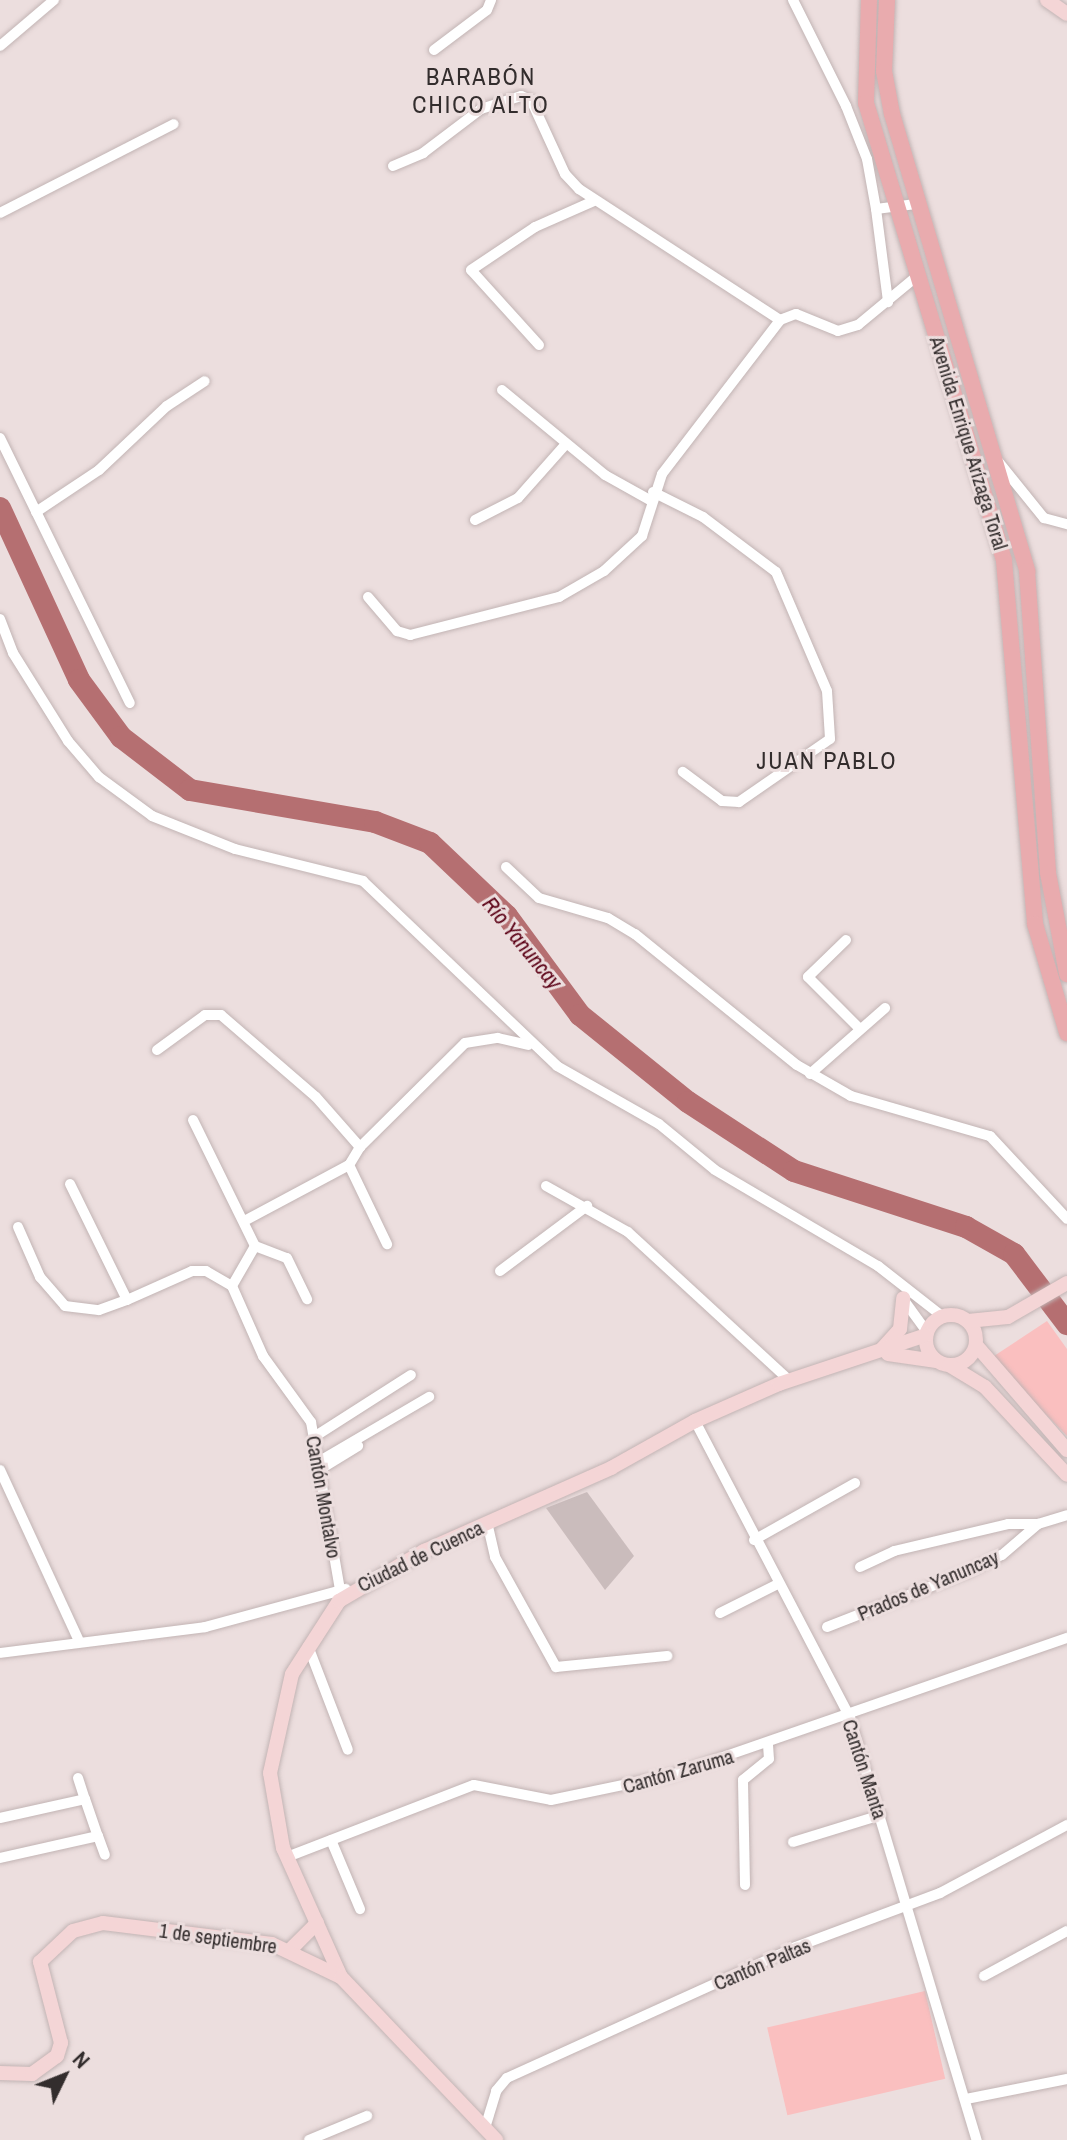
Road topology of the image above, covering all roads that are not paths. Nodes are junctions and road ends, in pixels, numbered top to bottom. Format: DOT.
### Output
graph roads {
  1 [pos="54,0"];
  2 [pos="491,0"];
  3 [pos="793,0"];
  4 [pos="869,0"];
  5 [pos="887,0"];
  6 [pos="1049,1"];
  7 [pos="1067,14"];
  8 [pos="0,46"];
  9 [pos="434,50"];
  10 [pos="174,124"];
  11 [pos="393,166"];
  12 [pos="594,201"];
  13 [pos="916,204"];
  14 [pos="895,208"];
  15 [pos="876,209"];
  16 [pos="0,213"];
  17 [pos="916,277"];
  18 [pos="888,302"];
  19 [pos="780,320"];
  20 [pos="539,345"];
  21 [pos="205,381"];
  22 [pos="502,390"];
  23 [pos="0,438"];
  24 [pos="566,444"];
  25 [pos="997,460"];
  26 [pos="652,496"];
  27 [pos="36,512"];
  28 [pos="475,520"];
  29 [pos="1067,524"];
  30 [pos="368,597"];
  31 [pos="0,619"];
  32 [pos="130,703"];
  33 [pos="683,772"];
  34 [pos="506,867"];
  35 [pos="846,940"];
  36 [pos="1067,974"];
  37 [pos="885,1008"];
  38 [pos="858,1027"];
  39 [pos="1067,1033"];
  40 [pos="531,1046"];
  41 [pos="157,1050"];
  42 [pos="810,1074"];
  43 [pos="193,1120"];
  44 [pos="360,1147"];
  45 [pos="349,1165"];
  46 [pos="70,1184"];
  47 [pos="546,1186"];
  48 [pos="587,1206"];
  49 [pos="1067,1219"];
  50 [pos="244,1221"];
  51 [pos="18,1227"];
  52 [pos="387,1244"];
  53 [pos="255,1246"];
  54 [pos="500,1271"];
  55 [pos="895,1283"];
  56 [pos="1067,1283"];
  57 [pos="232,1286"];
  58 [pos="903,1298"];
  59 [pos="307,1299"];
  60 [pos="127,1300"];
  61 [pos="942,1316"];
  62 [pos="1011,1316"];
  63 [pos="968,1321"];
  64 [pos="926,1333"];
  65 [pos="976,1344"];
  66 [pos="875,1355"];
  67 [pos="943,1363"];
  68 [pos="411,1375"];
  69 [pos="789,1380"];
  70 [pos="429,1401"];
  71 [pos="695,1421"];
  72 [pos="314,1437"];
  73 [pos="1067,1450"];
  74 [pos="318,1466"];
  75 [pos="0,1470"];
  76 [pos="1067,1475"];
  77 [pos="855,1483"];
  78 [pos="1067,1515"];
  79 [pos="487,1522"];
  80 [pos="1038,1524"];
  81 [pos="754,1540"];
  82 [pos="860,1567"];
  83 [pos="778,1584"];
  84 [pos="346,1589"];
  85 [pos="720,1613"];
  86 [pos="827,1627"];
  87 [pos="1067,1638"];
  88 [pos="78,1639"];
  89 [pos="308,1646"];
  90 [pos="0,1653"];
  91 [pos="667,1656"];
  92 [pos="850,1718"];
  93 [pos="768,1744"];
  94 [pos="348,1750"];
  95 [pos="78,1778"];
  96 [pos="85,1799"];
  97 [pos="881,1815"];
  98 [pos="0,1818"];
  99 [pos="1067,1825"];
  100 [pos="98,1836"];
  101 [pos="331,1840"];
  102 [pos="793,1842"];
  103 [pos="105,1855"];
  104 [pos="287,1857"];
  105 [pos="0,1858"];
  106 [pos="745,1885"];
  107 [pos="909,1907"];
  108 [pos="360,1909"];
  109 [pos="317,1923"];
  110 [pos="1067,1931"];
  111 [pos="291,1949"];
  112 [pos="984,1976"];
  113 [pos="341,1977"];
  114 [pos="3,2077"];
  115 [pos="1067,2079"];
  116 [pos="966,2099"];
  117 [pos="367,2116"];
  118 [pos="485,2128"];
  119 [pos="309,2140"];
  120 [pos="496,2140"];
  121 [pos="977,2140"];
  1 -- 8 [label="street"];
  2 -- 9 [label="street"];
  3 -- 15 [label="street"];
  4 -- 14 [label="main road, Avenida Enrique Arízaga Toral"];
  5 -- 13 [label="main road, Avenida Enrique Arízaga Toral"];
  6 -- 7 [label="street"];
  10 -- 16 [label="street"];
  11 -- 12 [label="street"];
  12 -- 19 [label="street"];
  12 -- 20 [label="street"];
  13 -- 14 [label="street"];
  13 -- 25 [label="main road, Avenida Enrique Arízaga Toral"];
  14 -- 15 [label="street"];
  14 -- 17 [label="main road, Avenida Enrique Arízaga Toral"];
  15 -- 18 [label="street"];
  17 -- 18 [label="street"];
  17 -- 39 [label="main road, Avenida Enrique Arízaga Toral"];
  18 -- 19 [label="street"];
  19 -- 26 [label="street"];
  21 -- 27 [label="street"];
  22 -- 24 [label="street"];
  23 -- 27 [label="street"];
  24 -- 26 [label="street"];
  24 -- 28 [label="street"];
  25 -- 29 [label="street"];
  25 -- 36 [label="main road, Avenida Enrique Arízaga Toral"];
  26 -- 30 [label="street"];
  26 -- 33 [label="street"];
  27 -- 32 [label="street"];
  31 -- 40 [label="street"];
  34 -- 42 [label="street"];
  35 -- 38 [label="street"];
  37 -- 38 [label="street"];
  38 -- 42 [label="street"];
  40 -- 44 [label="street"];
  40 -- 55 [label="street"];
  41 -- 44 [label="street"];
  42 -- 49 [label="street"];
  43 -- 50 [label="street"];
  44 -- 45 [label="street"];
  45 -- 50 [label="street"];
  45 -- 52 [label="street"];
  46 -- 60 [label="street"];
  47 -- 48 [label="street"];
  48 -- 54 [label="street"];
  48 -- 69 [label="street"];
  50 -- 53 [label="street"];
  51 -- 60 [label="street"];
  53 -- 57 [label="street"];
  53 -- 59 [label="street"];
  55 -- 58 [label="street"];
  55 -- 61 [label="street"];
  56 -- 62 [label="street"];
  57 -- 60 [label="street"];
  57 -- 72 [label="street, Cantón Montalvo"];
  58 -- 64 [label="street"];
  58 -- 66 [label="street"];
  61 -- 63 [label="street"];
  61 -- 64 [label="street"];
  62 -- 63 [label="street"];
  62 -- 65 [label="street"];
  63 -- 65 [label="street"];
  64 -- 66 [label="street, Ciudad de Cuenca"];
  64 -- 67 [label="street"];
  65 -- 67 [label="street"];
  65 -- 73 [label="street"];
  66 -- 67 [label="street, Ciudad de Cuenca"];
  66 -- 69 [label="street, Ciudad de Cuenca"];
  67 -- 76 [label="street"];
  68 -- 72 [label="street"];
  69 -- 71 [label="street, Ciudad de Cuenca"];
  70 -- 74 [label="street"];
  71 -- 79 [label="street, Ciudad de Cuenca"];
  71 -- 81 [label="street, Cantón Manta"];
  72 -- 74 [label="street, Cantón Montalvo"];
  74 -- 84 [label="street, Cantón Montalvo"];
  75 -- 88 [label="street"];
  77 -- 81 [label="street"];
  78 -- 80 [label="street, Prados de Yanuncay"];
  79 -- 84 [label="street, Ciudad de Cuenca"];
  79 -- 91 [label="street"];
  80 -- 82 [label="street"];
  80 -- 86 [label="street, Prados de Yanuncay"];
  81 -- 83 [label="street, Cantón Manta"];
  83 -- 85 [label="street"];
  83 -- 92 [label="street, Cantón Manta"];
  84 -- 88 [label="street"];
  84 -- 89 [label="street, Ciudad de Cuenca"];
  87 -- 92 [label="street, Cantón Zaruma"];
  88 -- 90 [label="street"];
  89 -- 94 [label="street"];
  89 -- 104 [label="street, Ciudad de Cuenca"];
  92 -- 93 [label="street, Cantón Zaruma"];
  92 -- 97 [label="street, Cantón Manta"];
  93 -- 101 [label="street, Cantón Zaruma"];
  93 -- 106 [label="street"];
  95 -- 96 [label="street"];
  96 -- 98 [label="street"];
  96 -- 100 [label="street"];
  97 -- 102 [label="street"];
  97 -- 107 [label="street, Cantón Manta"];
  99 -- 107 [label="street, Cantón Paltas"];
  100 -- 103 [label="street"];
  100 -- 105 [label="street"];
  101 -- 104 [label="street, Cantón Zaruma"];
  101 -- 108 [label="street"];
  104 -- 109 [label="street, Ciudad de Cuenca"];
  107 -- 116 [label="street, Cantón Manta"];
  107 -- 118 [label="street, Cantón Paltas"];
  109 -- 111 [label="street"];
  109 -- 113 [label="street, Ciudad de Cuenca"];
  110 -- 112 [label="street"];
  111 -- 113 [label="street, 1 de septiembre"];
  111 -- 114 [label="street, 1 de septiembre"];
  113 -- 118 [label="street, 1 de septiembre"];
  115 -- 116 [label="street"];
  116 -- 121 [label="street, Cantón Manta"];
  117 -- 119 [label="street"];
  118 -- 120 [label="street, 1 de septiembre"];
}
